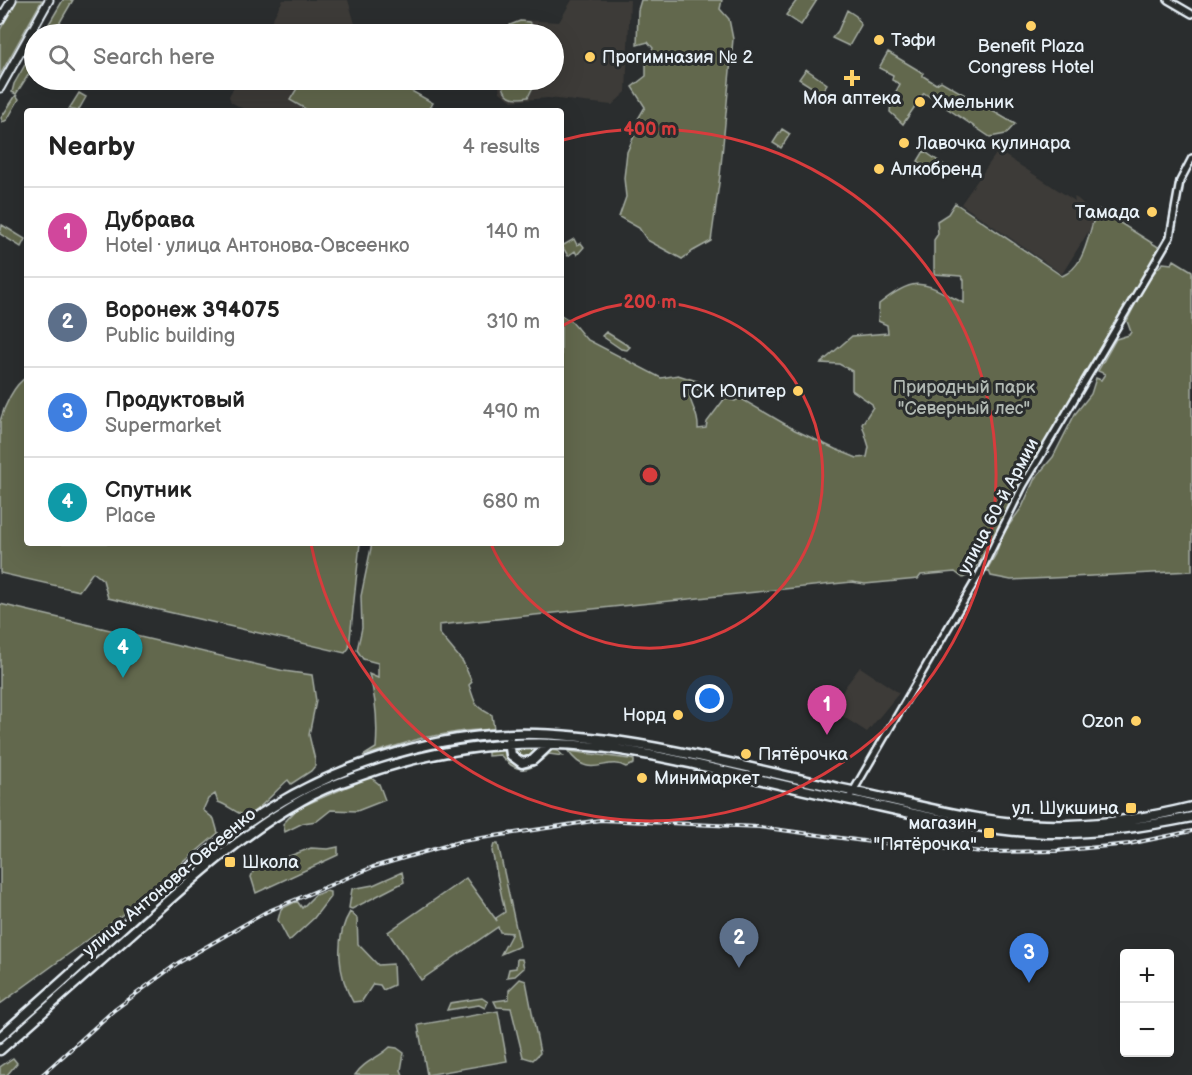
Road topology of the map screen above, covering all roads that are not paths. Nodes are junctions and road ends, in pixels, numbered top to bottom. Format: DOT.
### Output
graph roads {
  1 [pos="12,0"];
  2 [pos="49,0"];
  3 [pos="1168,0"];
  4 [pos="1192,14"];
  5 [pos="0,20"];
  6 [pos="36,24"];
  7 [pos="24,45"];
  8 [pos="0,88"];
  9 [pos="1192,158"];
  10 [pos="515,734"];
  11 [pos="508,744"];
  12 [pos="550,744"];
  13 [pos="853,791"];
  14 [pos="848,800"];
  15 [pos="1192,807"];
  16 [pos="1192,817"];
  17 [pos="1044,829"];
  18 [pos="0,1037"];
  19 [pos="0,1050"];
  1 -- 5 [label="main road"];
  2 -- 6 [label="main road"];
  3 -- 4 [label="street"];
  7 -- 8 [label="main road"];
  9 -- 13 [label="street, улица 60-й Армии"];
  10 -- 11 [label="highway"];
  10 -- 13 [label="highway, улица Антонова-Овсеенко"];
  10 -- 18 [label="highway, улица Антонова-Овсеенко"];
  11 -- 12 [label="highway, улица Антонова-Овсеенко"];
  11 -- 12 [label="highway"];
  11 -- 19 [label="highway, улица Антонова-Овсеенко"];
  12 -- 14 [label="highway, улица Антонова-Овсеенко"];
  13 -- 14 [label="street, улица 60-й Армии"];
  13 -- 17 [label="highway, улица Антонова-Овсеенко"];
  14 -- 17 [label="highway, улица Антонова-Овсеенко"];
  15 -- 17 [label="highway, улица Антонова-Овсеенко"];
  16 -- 17 [label="highway, улица Антонова-Овсеенко"];
}
